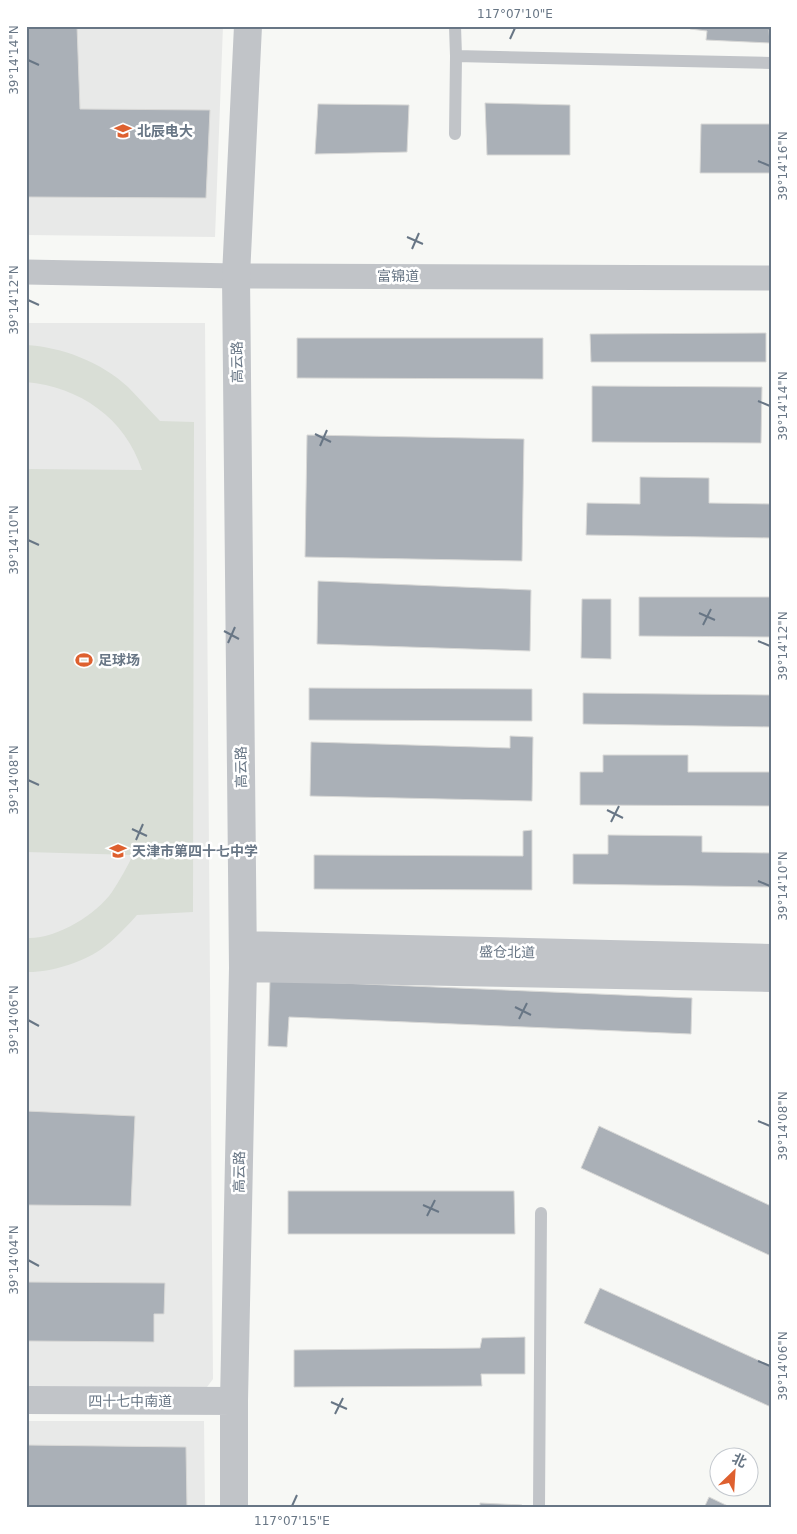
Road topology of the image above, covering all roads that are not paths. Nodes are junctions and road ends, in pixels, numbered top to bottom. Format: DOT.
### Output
graph roads {
  1 [pos="248,26"];
  2 [pos="455,26"];
  3 [pos="456,56"];
  4 [pos="771,63"];
  5 [pos="455,134"];
  6 [pos="26,272"];
  7 [pos="236,276"];
  8 [pos="771,278"];
  9 [pos="243,957"];
  10 [pos="771,958"];
  11 [pos="771,978"];
  12 [pos="541,1214"];
  13 [pos="26,1400"];
  14 [pos="234,1402"];
  15 [pos="234,1508"];
  16 [pos="539,1508"];
  1 -- 7 [label="street, 高云路"];
  2 -- 3 [label="lane"];
  3 -- 4 [label="lane"];
  3 -- 5 [label="lane"];
  6 -- 7 [label="street, 富锦道"];
  7 -- 8 [label="street, 富锦道"];
  7 -- 9 [label="street, 高云路"];
  9 -- 10 [label="street, 盛仓北道"];
  9 -- 11 [label="street, 盛仓北道"];
  9 -- 14 [label="street, 高云路"];
  12 -- 16 [label="lane"];
  13 -- 14 [label="street, 四十七中南道"];
  14 -- 15 [label="street, 高云路"];
}
